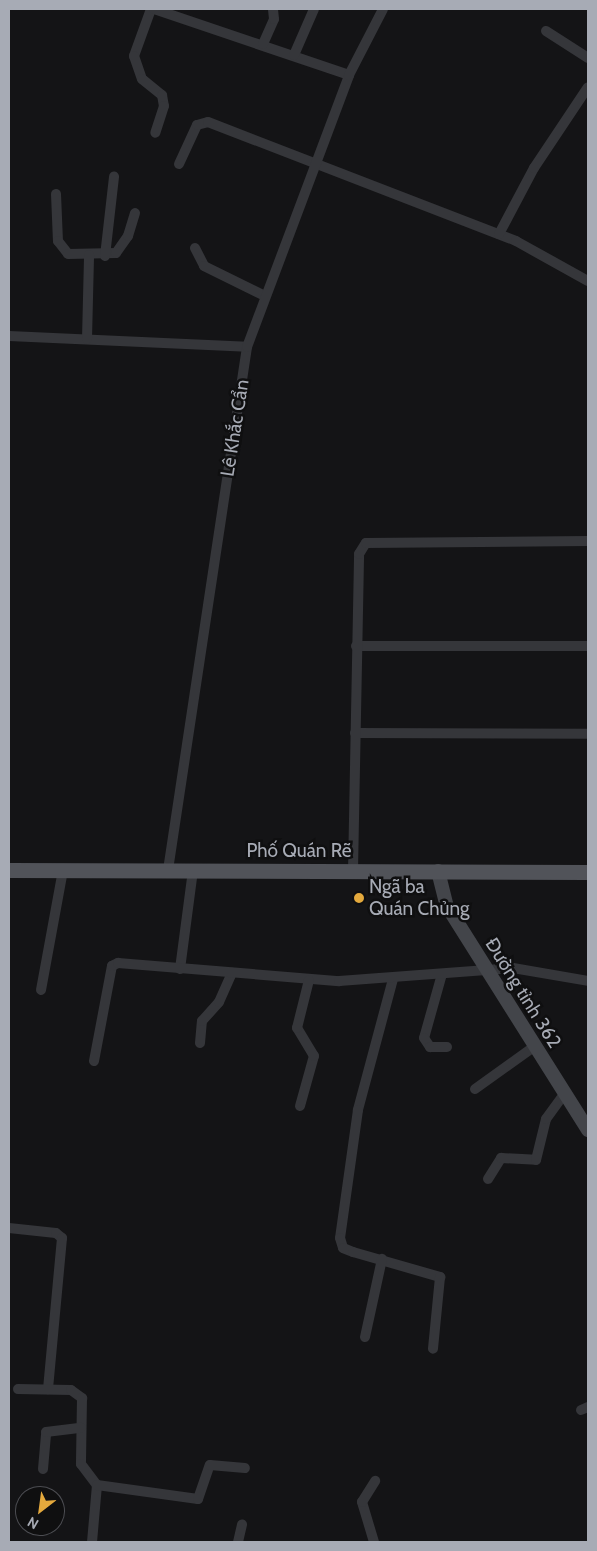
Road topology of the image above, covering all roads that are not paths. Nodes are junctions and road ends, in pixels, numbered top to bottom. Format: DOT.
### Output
graph roads {
  1 [pos="152,9"];
  2 [pos="272,9"];
  3 [pos="314,9"];
  4 [pos="383,9"];
  5 [pos="546,31"];
  6 [pos="263,44"];
  7 [pos="294,55"];
  8 [pos="588,58"];
  9 [pos="349,74"];
  10 [pos="588,87"];
  11 [pos="578,101"];
  12 [pos="588,106"];
  13 [pos="156,133"];
  14 [pos="314,163"];
  15 [pos="180,164"];
  16 [pos="114,176"];
  17 [pos="56,194"];
  18 [pos="135,213"];
  19 [pos="499,234"];
  20 [pos="196,248"];
  21 [pos="89,255"];
  22 [pos="105,256"];
  23 [pos="588,280"];
  24 [pos="265,296"];
  25 [pos="9,336"];
  26 [pos="87,339"];
  27 [pos="247,346"];
  28 [pos="588,541"];
  29 [pos="356,646"];
  30 [pos="588,646"];
  31 [pos="355,733"];
  32 [pos="588,734"];
  33 [pos="9,870"];
  34 [pos="63,870"];
  35 [pos="168,870"];
  36 [pos="193,870"];
  37 [pos="353,871"];
  38 [pos="438,871"];
  39 [pos="588,872"];
  40 [pos="180,969"];
  41 [pos="487,970"];
  42 [pos="232,973"];
  43 [pos="442,974"];
  44 [pos="394,979"];
  45 [pos="309,980"];
  46 [pos="588,981"];
  47 [pos="41,990"];
  48 [pos="200,1043"];
  49 [pos="535,1046"];
  50 [pos="447,1047"];
  51 [pos="94,1061"];
  52 [pos="475,1089"];
  53 [pos="565,1093"];
  54 [pos="300,1106"];
  55 [pos="588,1130"];
  56 [pos="488,1179"];
  57 [pos="9,1228"];
  58 [pos="382,1259"];
  59 [pos="365,1337"];
  60 [pos="433,1349"];
  61 [pos="18,1389"];
  62 [pos="48,1389"];
  63 [pos="82,1428"];
  64 [pos="245,1468"];
  65 [pos="43,1469"];
  66 [pos="375,1481"];
  67 [pos="97,1484"];
  68 [pos="242,1524"];
  69 [pos="92,1542"];
  70 [pos="238,1542"];
  71 [pos="374,1542"];
  1 -- 6 [label="street"];
  1 -- 13 [label="street"];
  2 -- 6 [label="street"];
  3 -- 7 [label="street"];
  4 -- 9 [label="street, Lê Khắc Cẩn"];
  5 -- 8 [label="street"];
  6 -- 7 [label="street"];
  7 -- 9 [label="street"];
  9 -- 14 [label="street, Lê Khắc Cẩn"];
  10 -- 11 [label="street"];
  11 -- 12 [label="street"];
  11 -- 19 [label="street"];
  14 -- 15 [label="street"];
  14 -- 19 [label="street"];
  14 -- 24 [label="street, Lê Khắc Cẩn"];
  16 -- 22 [label="street"];
  17 -- 21 [label="street"];
  18 -- 22 [label="street"];
  19 -- 23 [label="street"];
  20 -- 24 [label="street"];
  21 -- 22 [label="street"];
  21 -- 26 [label="street"];
  24 -- 27 [label="street, Lê Khắc Cẩn"];
  25 -- 26 [label="street"];
  26 -- 27 [label="street"];
  27 -- 35 [label="street, Lê Khắc Cẩn"];
  28 -- 29 [label="street"];
  29 -- 30 [label="street"];
  29 -- 31 [label="street"];
  31 -- 32 [label="street"];
  31 -- 37 [label="street"];
  33 -- 34 [label="main road, Phố Quán Rẽ"];
  34 -- 35 [label="main road, Phố Quán Rẽ"];
  34 -- 47 [label="street"];
  35 -- 36 [label="main road, Phố Quán Rẽ"];
  36 -- 37 [label="main road, Phố Quán Rẽ"];
  36 -- 40 [label="street"];
  37 -- 38 [label="main road, Phố Quán Rẽ"];
  38 -- 39 [label="main road, Phố Quán Rẽ"];
  38 -- 41 [label="main road, Đường tỉnh 362"];
  40 -- 42 [label="street"];
  40 -- 51 [label="street"];
  41 -- 43 [label="street"];
  41 -- 46 [label="street"];
  41 -- 49 [label="main road, Đường tỉnh 362"];
  42 -- 45 [label="street"];
  42 -- 48 [label="street"];
  43 -- 44 [label="street"];
  43 -- 50 [label="street"];
  44 -- 45 [label="street"];
  44 -- 58 [label="street"];
  45 -- 54 [label="street"];
  49 -- 52 [label="street"];
  49 -- 53 [label="main road, Đường tỉnh 362"];
  53 -- 55 [label="main road, Đường tỉnh 362"];
  53 -- 56 [label="street"];
  57 -- 62 [label="street"];
  58 -- 59 [label="street"];
  58 -- 60 [label="street"];
  61 -- 62 [label="street"];
  62 -- 63 [label="street"];
  63 -- 65 [label="street"];
  63 -- 67 [label="street"];
  64 -- 67 [label="street"];
  66 -- 71 [label="street"];
  67 -- 69 [label="street"];
  68 -- 70 [label="street"];
}
